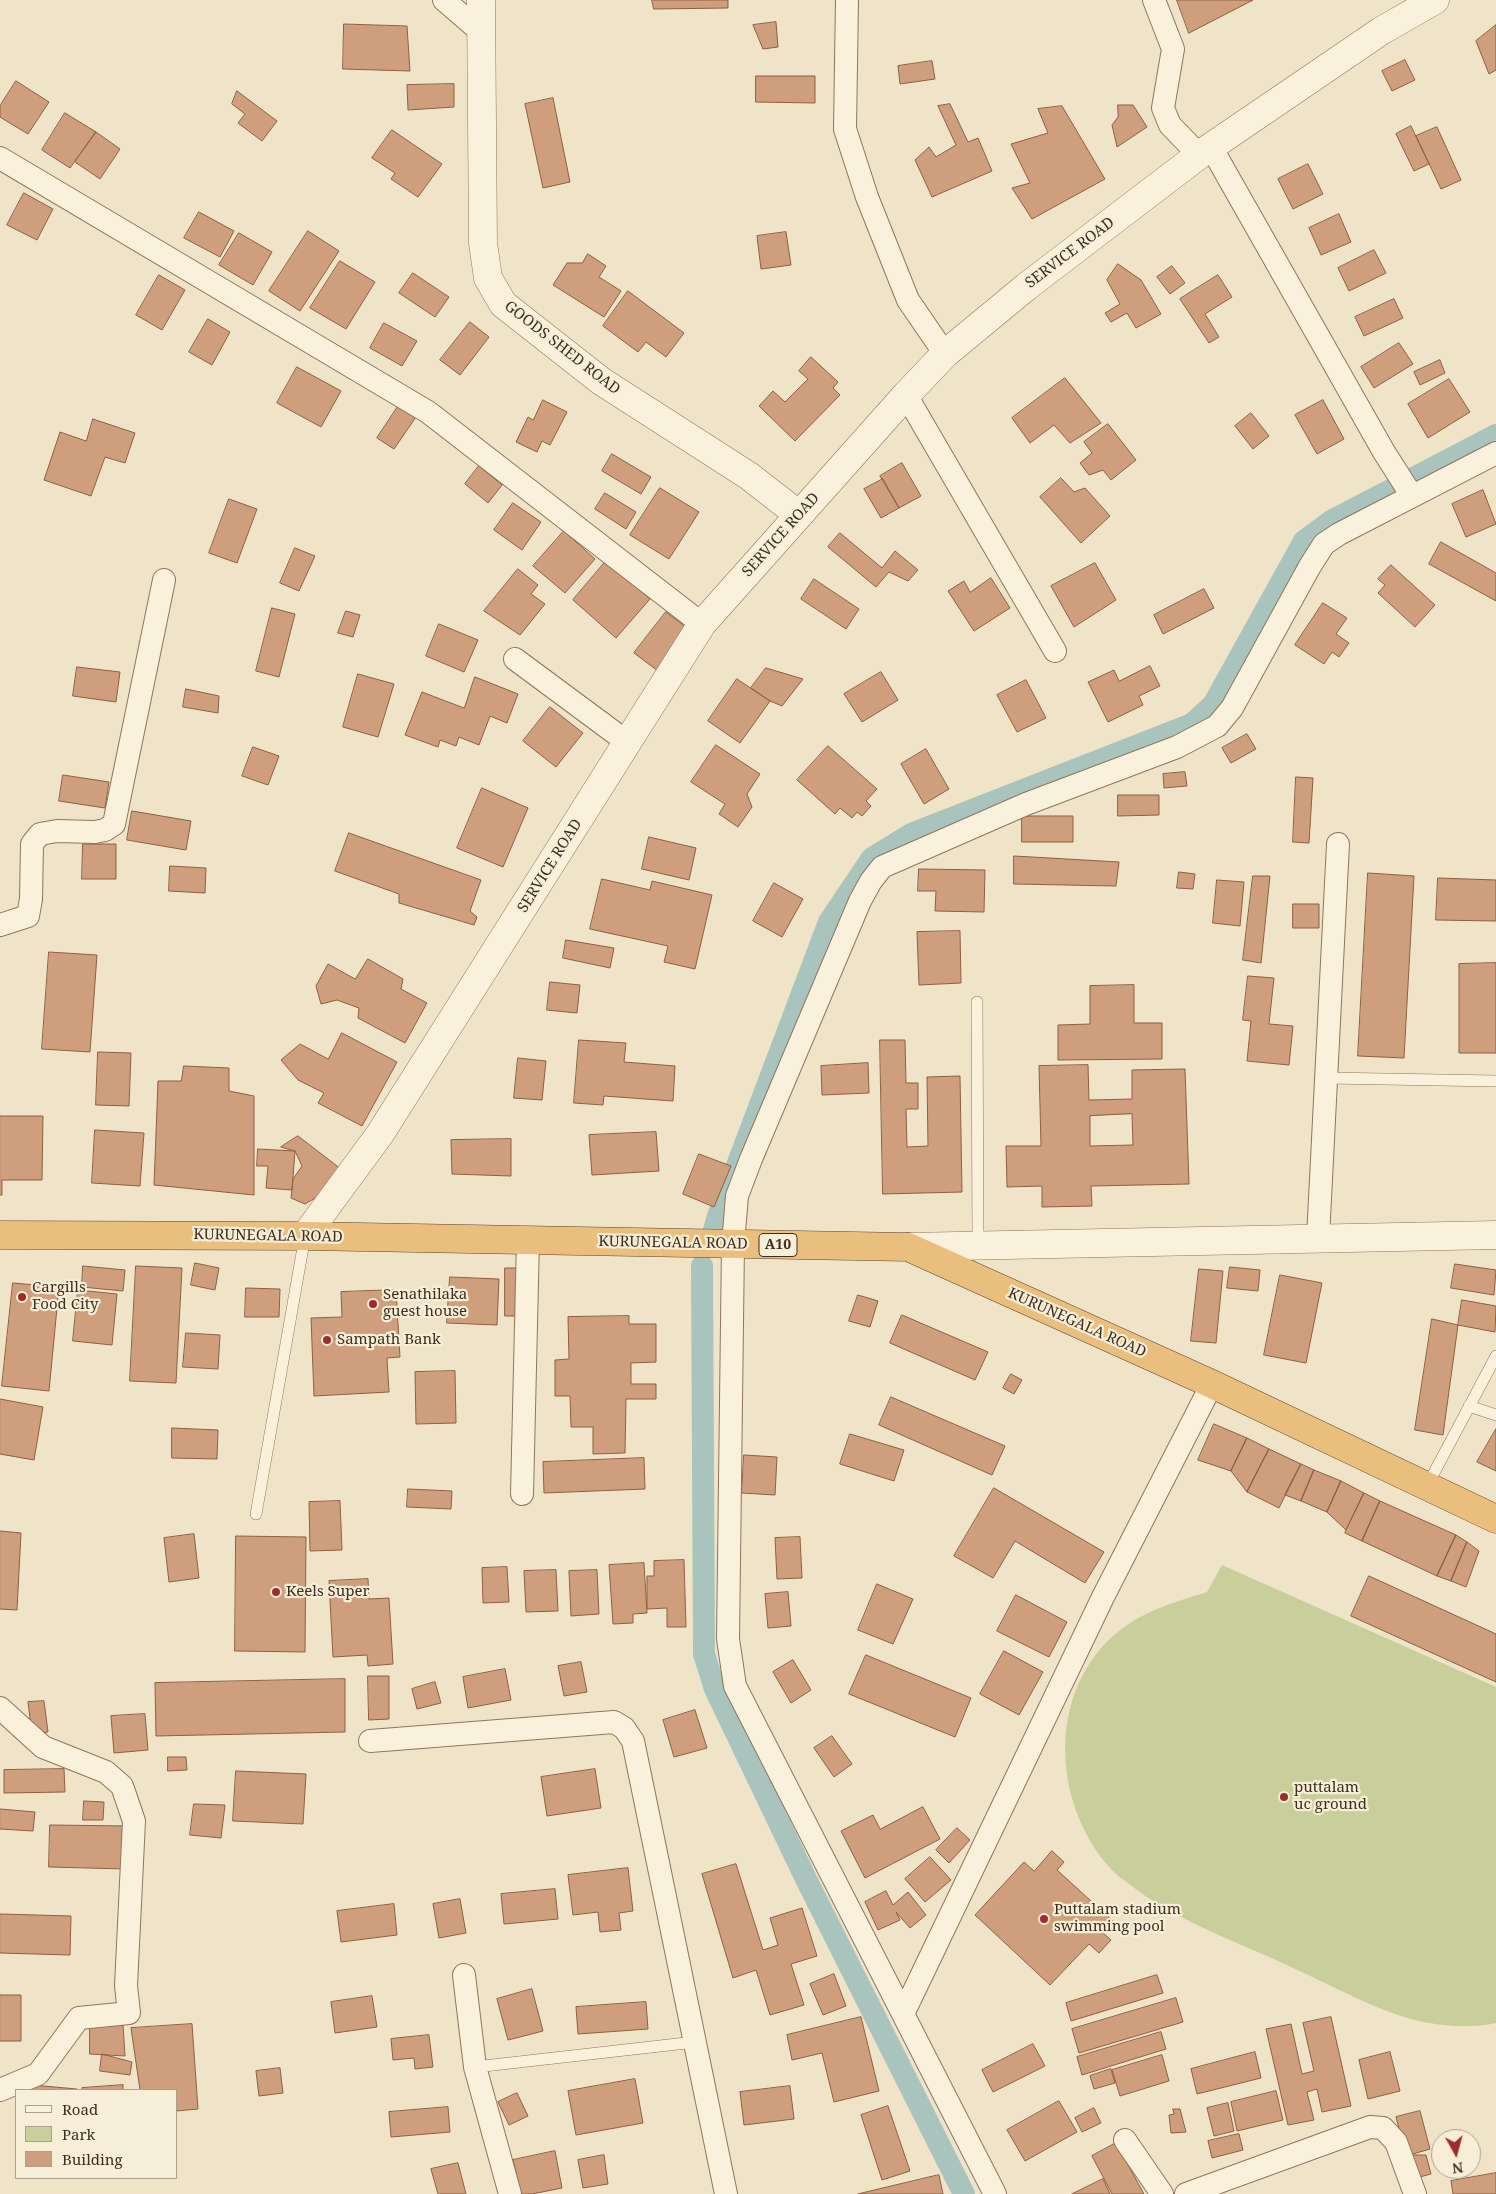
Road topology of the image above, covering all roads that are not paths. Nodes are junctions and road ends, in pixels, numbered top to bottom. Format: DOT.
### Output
graph roads {
  1 [pos="444,0"];
  2 [pos="481,0"];
  3 [pos="847,0"];
  4 [pos="1154,0"];
  5 [pos="1435,0"];
  6 [pos="481,32"];
  7 [pos="1205,151"];
  8 [pos="0,158"];
  9 [pos="945,354"];
  10 [pos="906,395"];
  11 [pos="1496,453"];
  12 [pos="1411,494"];
  13 [pos="799,514"];
  14 [pos="164,580"];
  15 [pos="702,624"];
  16 [pos="1055,652"];
  17 [pos="516,659"];
  18 [pos="628,742"];
  19 [pos="1338,844"];
  20 [pos="0,925"];
  21 [pos="977,1002"];
  22 [pos="1328,1078"];
  23 [pos="1496,1081"];
  24 [pos="1496,1234"];
  25 [pos="0,1235"];
  26 [pos="305,1236"];
  27 [pos="1318,1238"];
  28 [pos="528,1240"];
  29 [pos="733,1244"];
  30 [pos="978,1245"];
  31 [pos="908,1247"];
  32 [pos="1496,1356"];
  33 [pos="1212,1384"];
  34 [pos="1469,1406"];
  35 [pos="1496,1415"];
  36 [pos="1427,1486"];
  37 [pos="522,1494"];
  38 [pos="256,1514"];
  39 [pos="1496,1519"];
  40 [pos="0,1708"];
  41 [pos="370,1741"];
  42 [pos="464,1975"];
  43 [pos="903,2014"];
  44 [pos="695,2042"];
  45 [pos="475,2067"];
  46 [pos="0,2090"];
  47 [pos="1125,2140"];
  48 [pos="510,2194"];
  49 [pos="726,2194"];
  50 [pos="995,2194"];
  51 [pos="1162,2194"];
  52 [pos="1186,2194"];
  53 [pos="1415,2194"];
  1 -- 6 [label="street"];
  2 -- 6 [label="street, GOODS SHED ROAD"];
  3 -- 9 [label="street"];
  4 -- 7 [label="street"];
  5 -- 7 [label="street, SERVICE ROAD"];
  6 -- 13 [label="street, GOODS SHED ROAD"];
  7 -- 9 [label="street, SERVICE ROAD"];
  7 -- 12 [label="street"];
  8 -- 15 [label="street"];
  9 -- 10 [label="street, SERVICE ROAD"];
  10 -- 13 [label="street, SERVICE ROAD"];
  10 -- 16 [label="street"];
  11 -- 12 [label="street"];
  12 -- 29 [label="street"];
  13 -- 15 [label="street, SERVICE ROAD"];
  14 -- 20 [label="street"];
  15 -- 18 [label="street, SERVICE ROAD"];
  17 -- 18 [label="street"];
  18 -- 26 [label="street, SERVICE ROAD"];
  19 -- 22 [label="street"];
  21 -- 30 [label="lane"];
  22 -- 23 [label="lane"];
  22 -- 27 [label="street"];
  24 -- 27 [label="street"];
  25 -- 26 [label="highway, KURUNEGALA ROAD / A10"];
  26 -- 28 [label="highway, KURUNEGALA ROAD / A10"];
  26 -- 38 [label="lane"];
  27 -- 30 [label="street"];
  28 -- 29 [label="highway, KURUNEGALA ROAD / A10"];
  28 -- 37 [label="street"];
  29 -- 31 [label="highway, KURUNEGALA ROAD / A10"];
  29 -- 43 [label="street"];
  30 -- 31 [label="street"];
  31 -- 33 [label="highway, KURUNEGALA ROAD / A10"];
  32 -- 34 [label="lane"];
  33 -- 36 [label="highway, KURUNEGALA ROAD / A10"];
  33 -- 43 [label="street"];
  34 -- 35 [label="lane"];
  34 -- 36 [label="lane"];
  36 -- 39 [label="highway, KURUNEGALA ROAD / A10"];
  40 -- 46 [label="street"];
  41 -- 44 [label="street"];
  42 -- 45 [label="street"];
  43 -- 50 [label="street"];
  44 -- 45 [label="lane"];
  44 -- 49 [label="street"];
  45 -- 48 [label="street"];
  47 -- 51 [label="street"];
  52 -- 53 [label="street"];
}
